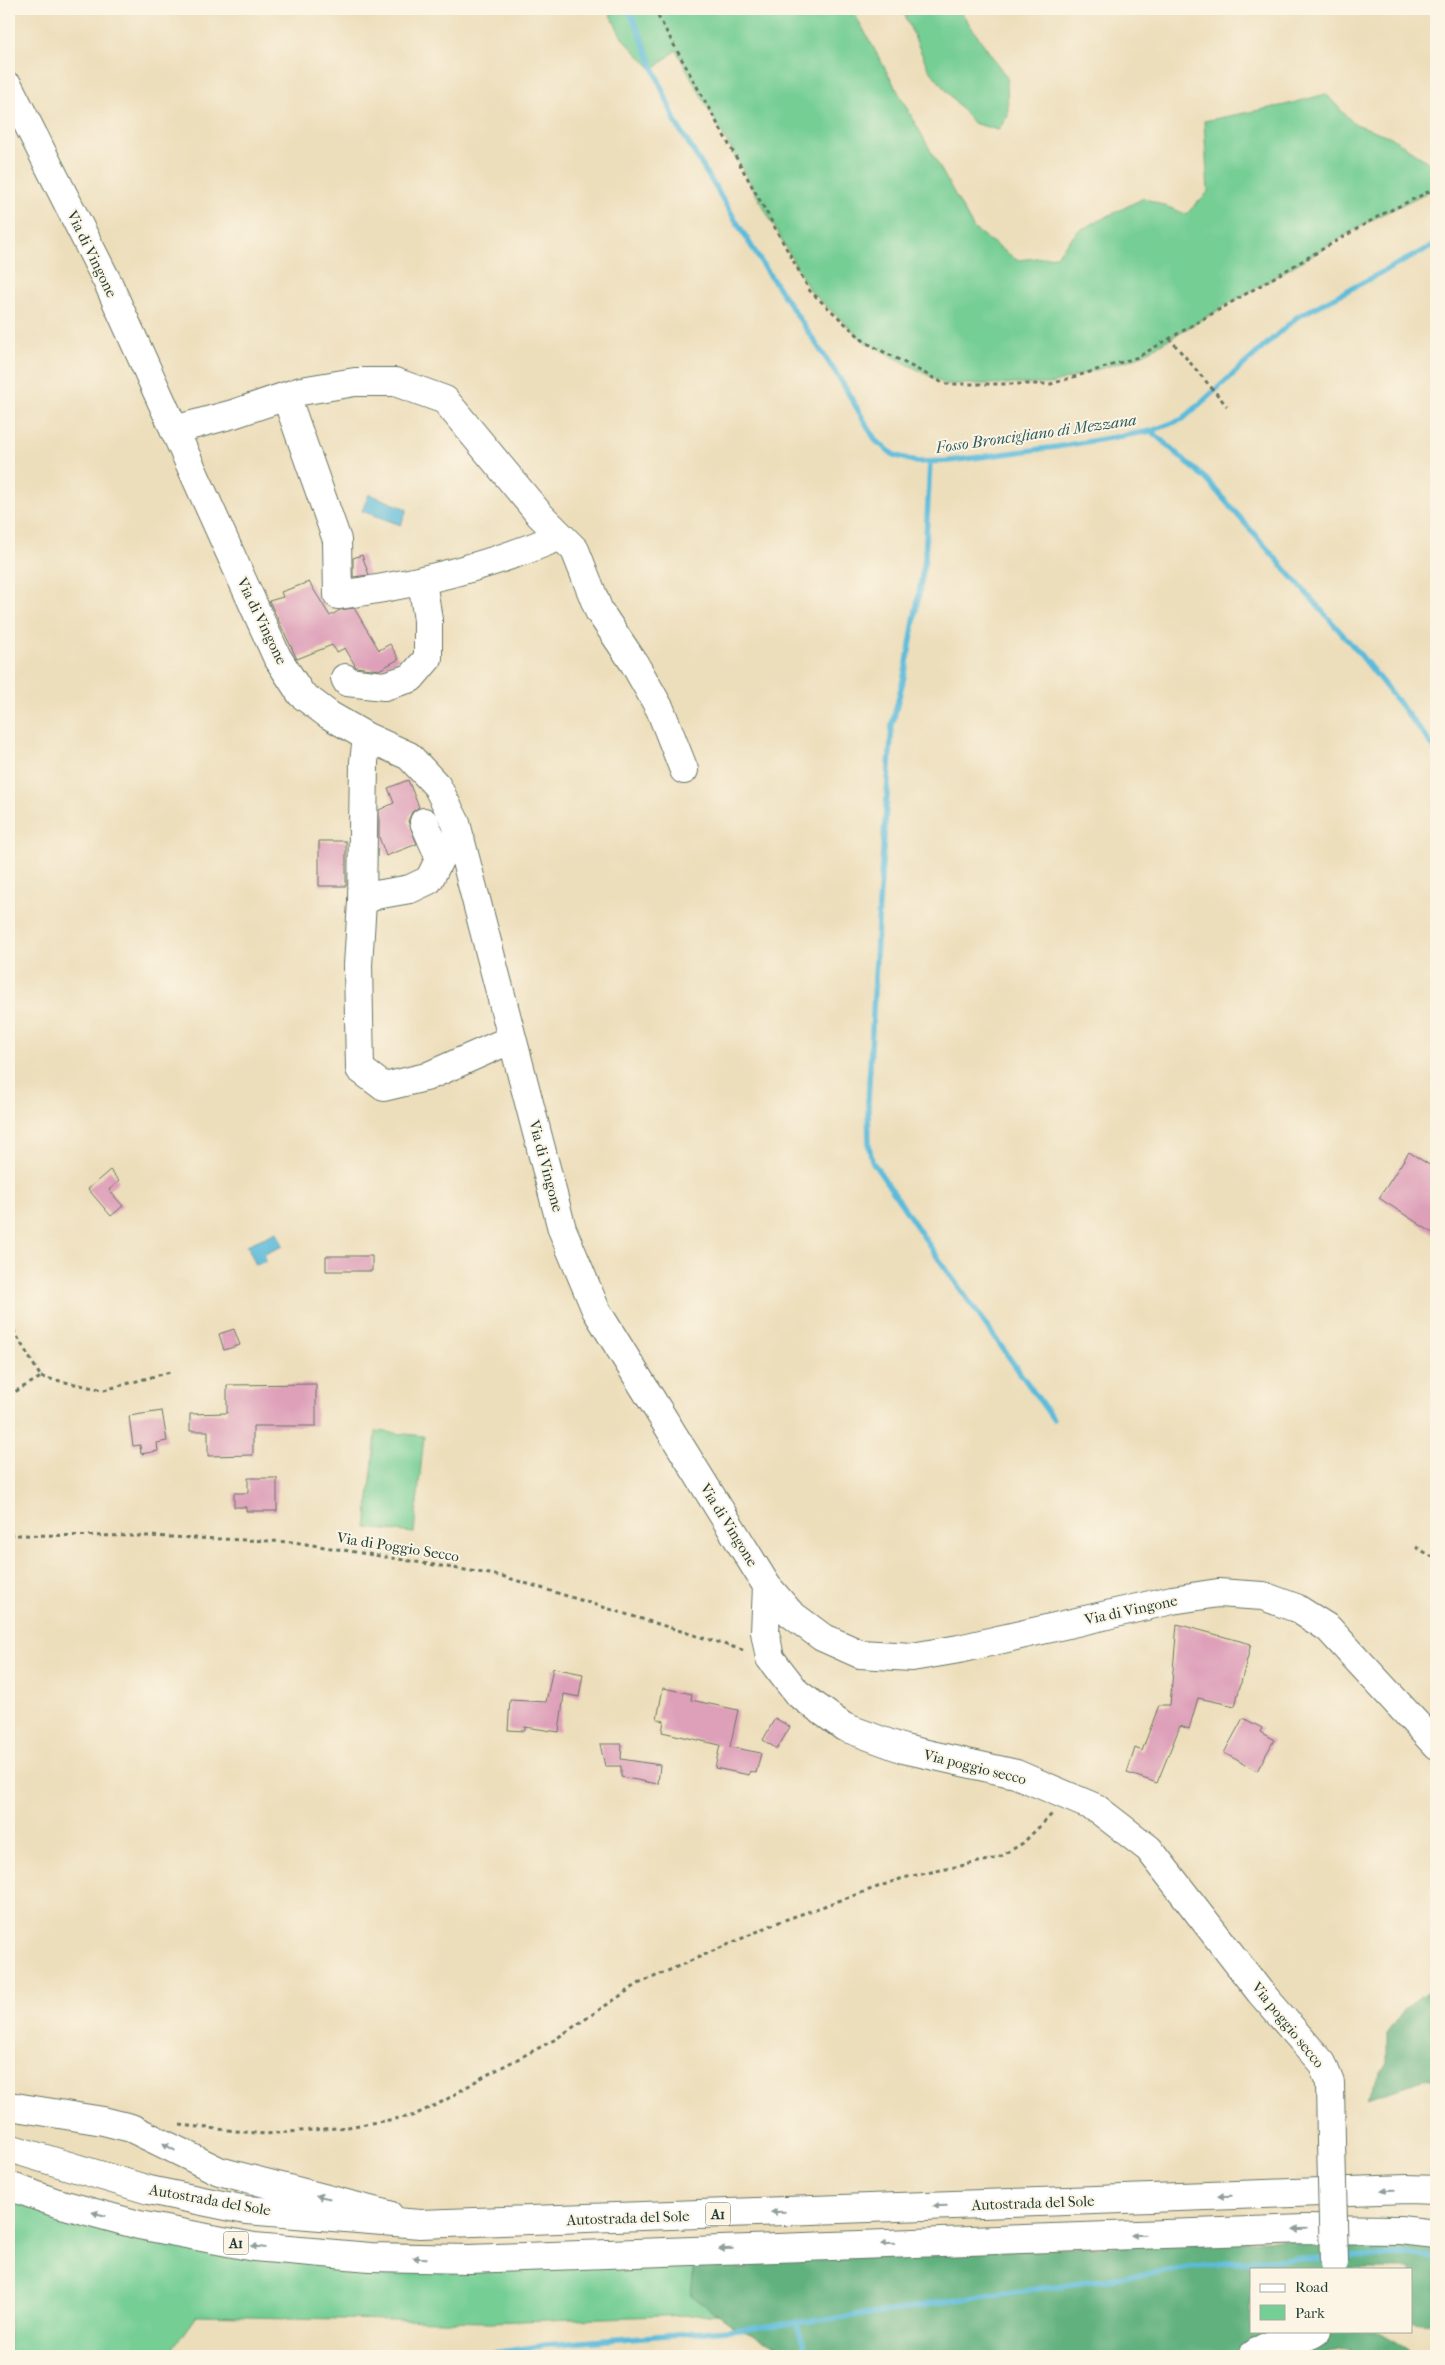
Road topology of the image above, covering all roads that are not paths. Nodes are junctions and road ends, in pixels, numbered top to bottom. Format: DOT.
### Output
graph roads {
  1 [pos="9,88"];
  2 [pos="286,396"];
  3 [pos="174,430"];
  4 [pos="561,536"];
  5 [pos="422,581"];
  6 [pos="345,678"];
  7 [pos="367,737"];
  8 [pos="684,770"];
  9 [pos="424,822"];
  10 [pos="362,902"];
  11 [pos="512,1039"];
  12 [pos="767,1586"];
  13 [pos="1436,1745"];
  14 [pos="15,2123"];
  15 [pos="9,2186"];
  16 [pos="1436,2190"];
  17 [pos="420,2224"];
  18 [pos="1436,2234"];
  19 [pos="1334,2266"];
  20 [pos="1316,2332"];
  21 [pos="1252,2356"];
  1 -- 3 [label="main road, Via di Vingone"];
  2 -- 3 [label="main road"];
  2 -- 4 [label="main road"];
  2 -- 5 [label="main road"];
  3 -- 7 [label="main road, Via di Vingone"];
  4 -- 5 [label="main road"];
  4 -- 8 [label="main road"];
  5 -- 6 [label="main road"];
  7 -- 10 [label="main road"];
  7 -- 11 [label="main road, Via di Vingone"];
  9 -- 10 [label="main road"];
  10 -- 11 [label="main road"];
  11 -- 12 [label="main road, Via di Vingone"];
  12 -- 13 [label="main road, Via di Vingone"];
  12 -- 19 [label="main road, Via poggio secco, bridge"];
  17 -- 14 [label="main road, one-way"];
  14 -- 17 [label="main road, Autostrada del Sole / A1"];
  18 -- 15 [label="main road, A1, one-way"];
  16 -- 17 [label="main road, Autostrada del Sole / A1, one-way"];
  20 -- 21 [label="main road"];
}
